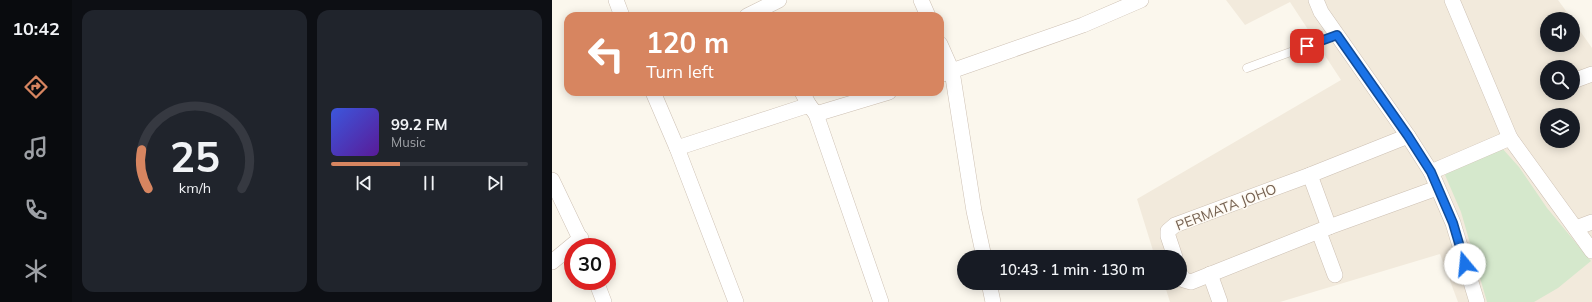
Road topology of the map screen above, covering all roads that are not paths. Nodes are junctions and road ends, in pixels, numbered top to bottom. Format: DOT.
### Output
graph roads {
  1 [pos="616,0"];
  2 [pos="779,0"];
  3 [pos="921,0"];
  4 [pos="1140,0"];
  5 [pos="1316,0"];
  6 [pos="1452,0"];
  7 [pos="752,11"];
  8 [pos="620,12"];
  9 [pos="926,12"];
  10 [pos="1337,35"];
  11 [pos="1247,68"];
  12 [pos="946,73"];
  13 [pos="1592,74"];
  14 [pos="1580,78"];
  15 [pos="655,96"];
  16 [pos="862,96"];
  17 [pos="809,104"];
  18 [pos="1408,136"];
  19 [pos="1510,138"];
  20 [pos="677,148"];
  21 [pos="1431,172"];
  22 [pos="1310,175"];
  23 [pos="552,180"];
  24 [pos="1437,188"];
  25 [pos="1592,222"];
  26 [pos="1576,228"];
  27 [pos="1324,229"];
  28 [pos="580,238"];
  29 [pos="982,250"];
  30 [pos="1172,250"];
  31 [pos="1592,251"];
  32 [pos="564,254"];
  33 [pos="552,262"];
  34 [pos="1210,274"];
  35 [pos="1335,275"];
  36 [pos="1187,282"];
  37 [pos="599,290"];
  38 [pos="991,290"];
  39 [pos="604,302"];
  40 [pos="736,302"];
  41 [pos="881,302"];
  42 [pos="994,302"];
  43 [pos="1220,302"];
  44 [pos="1477,302"];
  1 -- 8 [label="street"];
  2 -- 7 [label="street"];
  3 -- 9 [label="street"];
  4 -- 12 [label="street"];
  5 -- 10 [label="street"];
  6 -- 19 [label="street"];
  10 -- 11 [label="lane"];
  10 -- 18 [label="street"];
  12 -- 29 [label="street"];
  13 -- 14 [label="street"];
  15 -- 20 [label="street"];
  16 -- 17 [label="street"];
  17 -- 20 [label="street"];
  17 -- 41 [label="street"];
  18 -- 21 [label="street"];
  18 -- 22 [label="street, PERMATA JOHO"];
  19 -- 21 [label="street"];
  19 -- 26 [label="street"];
  20 -- 40 [label="street"];
  21 -- 24 [label="street"];
  22 -- 27 [label="street"];
  22 -- 30 [label="street, PERMATA JOHO"];
  23 -- 28 [label="street"];
  24 -- 27 [label="street"];
  24 -- 44 [label="street"];
  25 -- 26 [label="street"];
  26 -- 31 [label="street"];
  27 -- 34 [label="street"];
  27 -- 35 [label="street"];
  32 -- 33 [label="street"];
  34 -- 36 [label="street"];
  34 -- 43 [label="street"];
  37 -- 39 [label="street"];
  38 -- 42 [label="street"];
}
